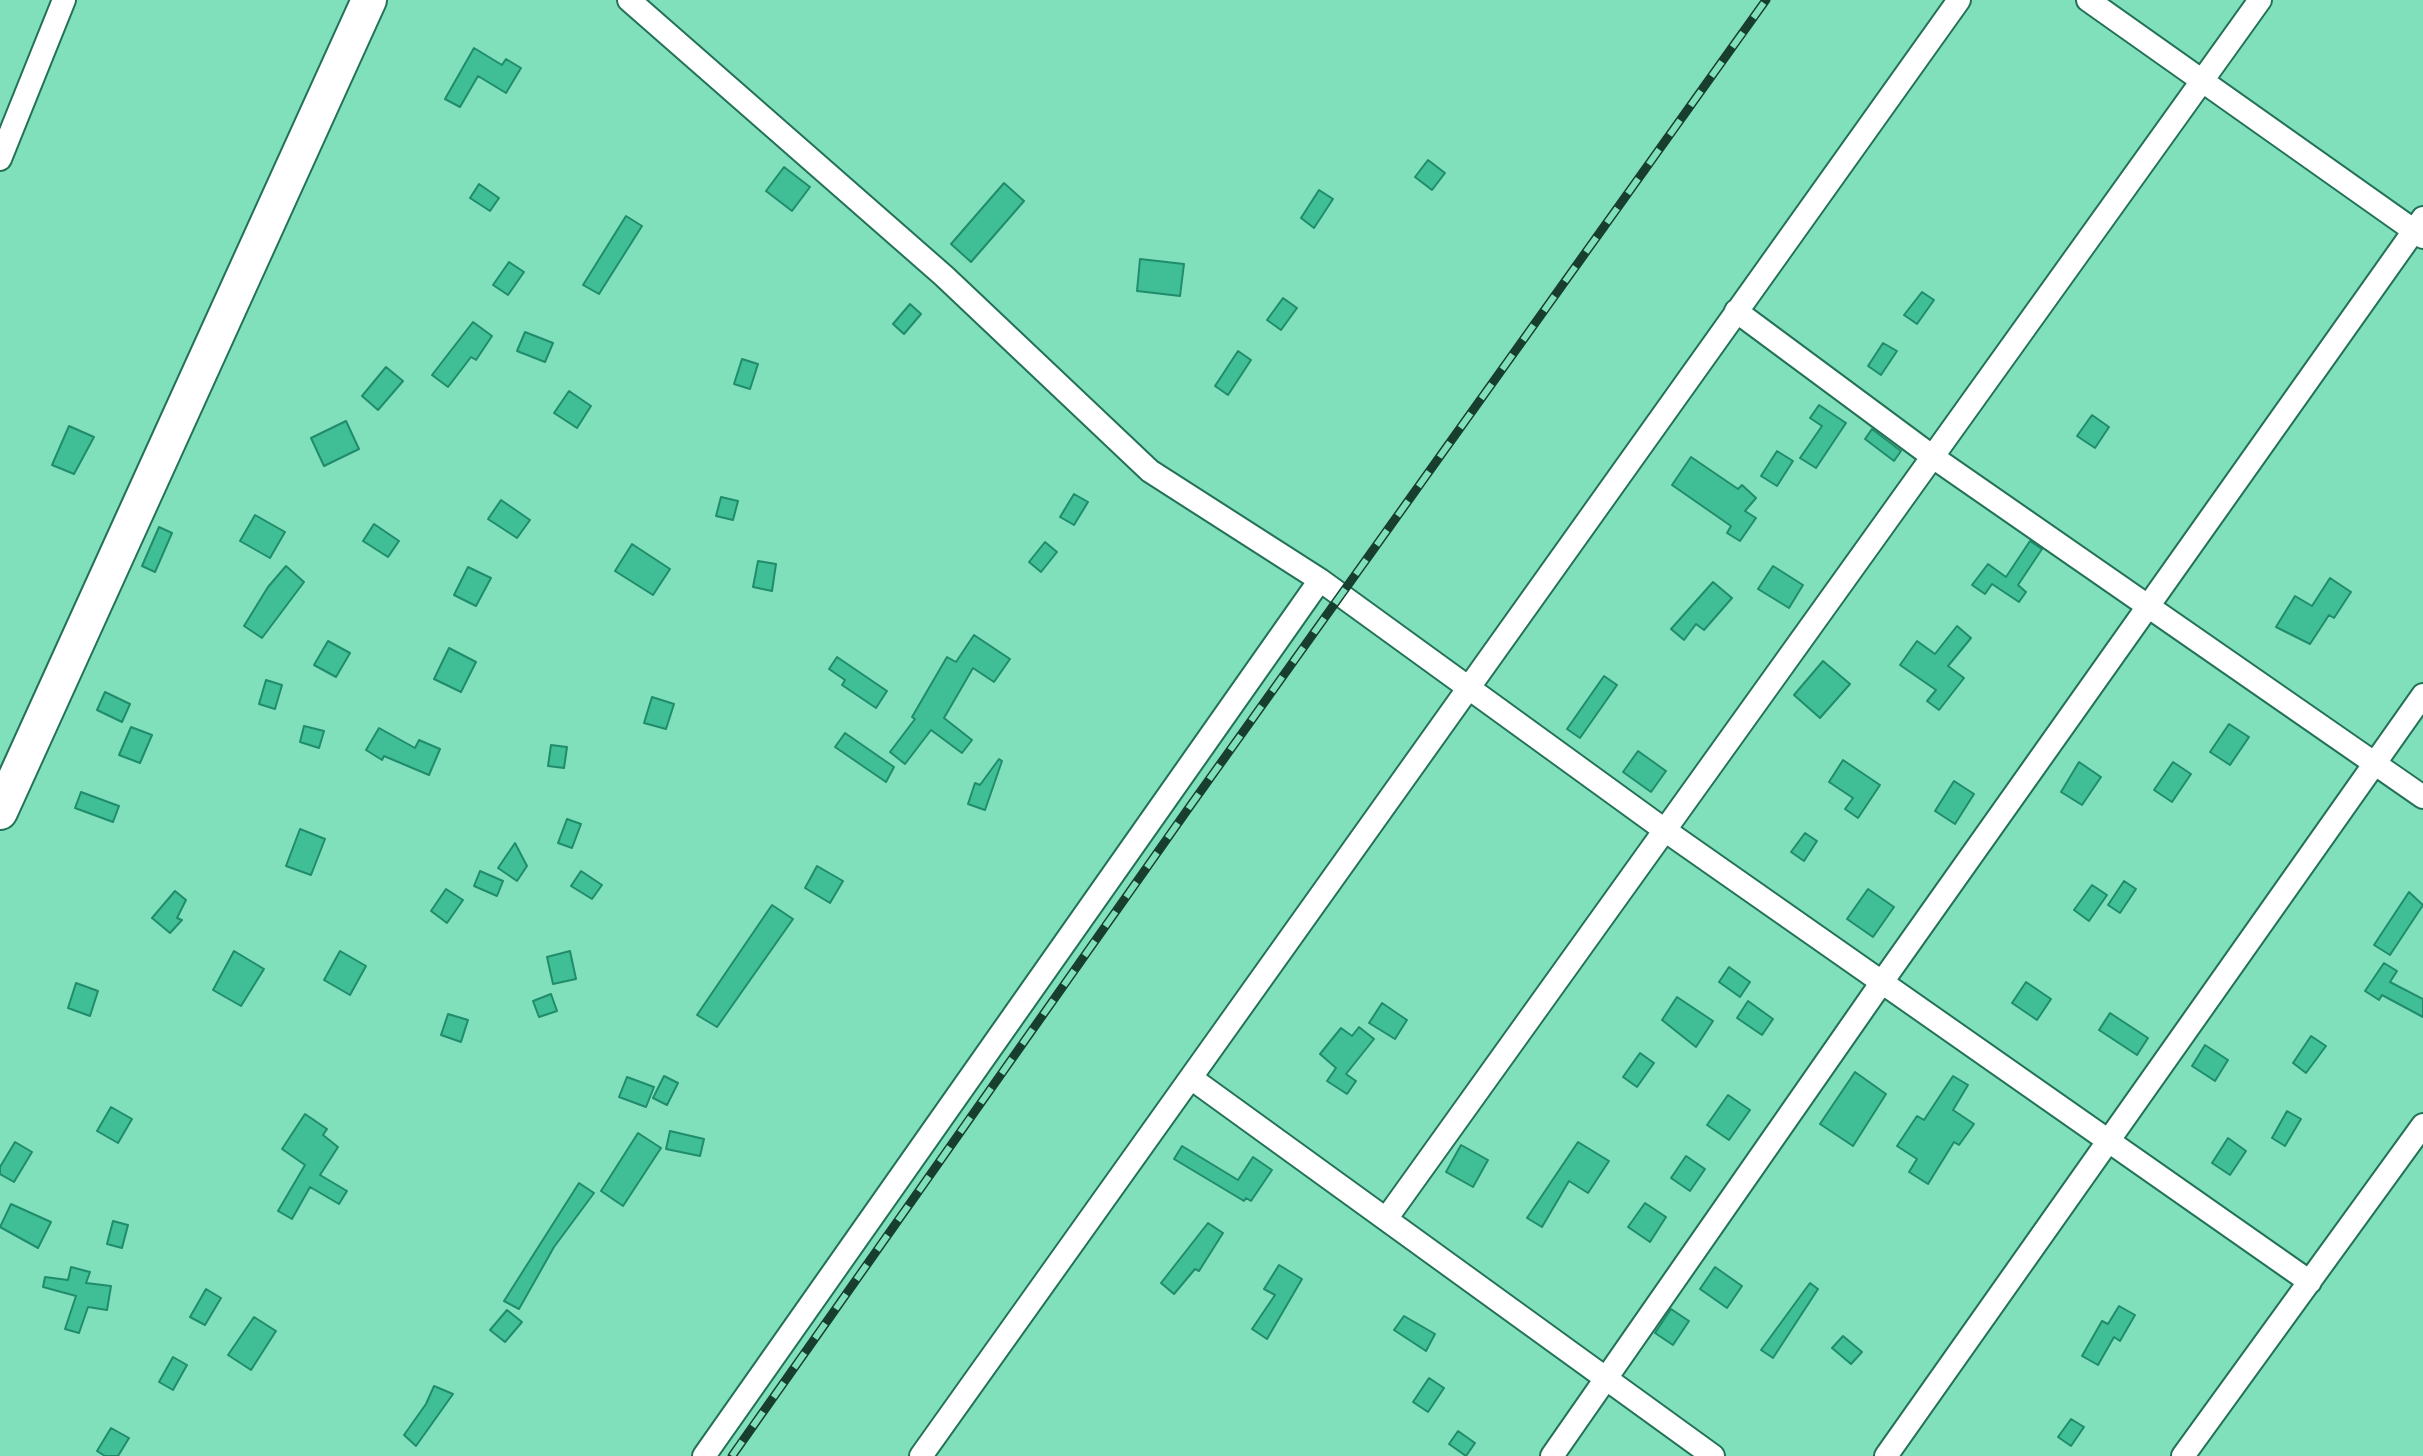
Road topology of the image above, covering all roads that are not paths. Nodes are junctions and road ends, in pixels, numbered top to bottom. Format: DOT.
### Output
graph roads {
  1 [pos="64,0"];
  2 [pos="369,0"];
  3 [pos="629,0"];
  4 [pos="1959,0"];
  5 [pos="2088,0"];
  6 [pos="2260,0"];
  7 [pos="2202,81"];
  8 [pos="0,159"];
  9 [pos="2420,228"];
  10 [pos="1736,311"];
  11 [pos="1933,457"];
  12 [pos="1320,580"];
  13 [pos="2148,606"];
  14 [pos="1466,689"];
  15 [pos="2423,695"];
  16 [pos="2375,763"];
  17 [pos="2423,797"];
  18 [pos="0,812"];
  19 [pos="1666,831"];
  20 [pos="1882,982"];
  21 [pos="1191,1078"];
  22 [pos="2423,1125"];
  23 [pos="2109,1141"];
  24 [pos="1386,1219"];
  25 [pos="2310,1282"];
  26 [pos="1606,1379"];
  27 [pos="932,1452"];
  28 [pos="704,1456"];
  29 [pos="1552,1456"];
  30 [pos="1713,1456"];
  31 [pos="1886,1456"];
  32 [pos="2183,1456"];
  1 -- 8 [label="street"];
  2 -- 18 [label="main road"];
  3 -- 12 [label="street"];
  4 -- 10 [label="street"];
  5 -- 7 [label="street"];
  6 -- 7 [label="street"];
  7 -- 9 [label="street"];
  7 -- 11 [label="street"];
  9 -- 13 [label="street"];
  10 -- 11 [label="street"];
  10 -- 14 [label="street"];
  11 -- 13 [label="street"];
  11 -- 19 [label="street"];
  12 -- 14 [label="street"];
  12 -- 28 [label="street"];
  13 -- 16 [label="street"];
  13 -- 20 [label="street"];
  14 -- 19 [label="street"];
  14 -- 21 [label="street"];
  15 -- 16 [label="street"];
  16 -- 17 [label="street"];
  16 -- 23 [label="street"];
  19 -- 20 [label="street"];
  19 -- 24 [label="street"];
  20 -- 23 [label="street"];
  20 -- 26 [label="street"];
  21 -- 24 [label="street"];
  21 -- 27 [label="street"];
  22 -- 25 [label="street"];
  23 -- 25 [label="street"];
  23 -- 31 [label="street"];
  24 -- 26 [label="street"];
  25 -- 32 [label="street"];
  26 -- 29 [label="street"];
  26 -- 30 [label="street"];
}
